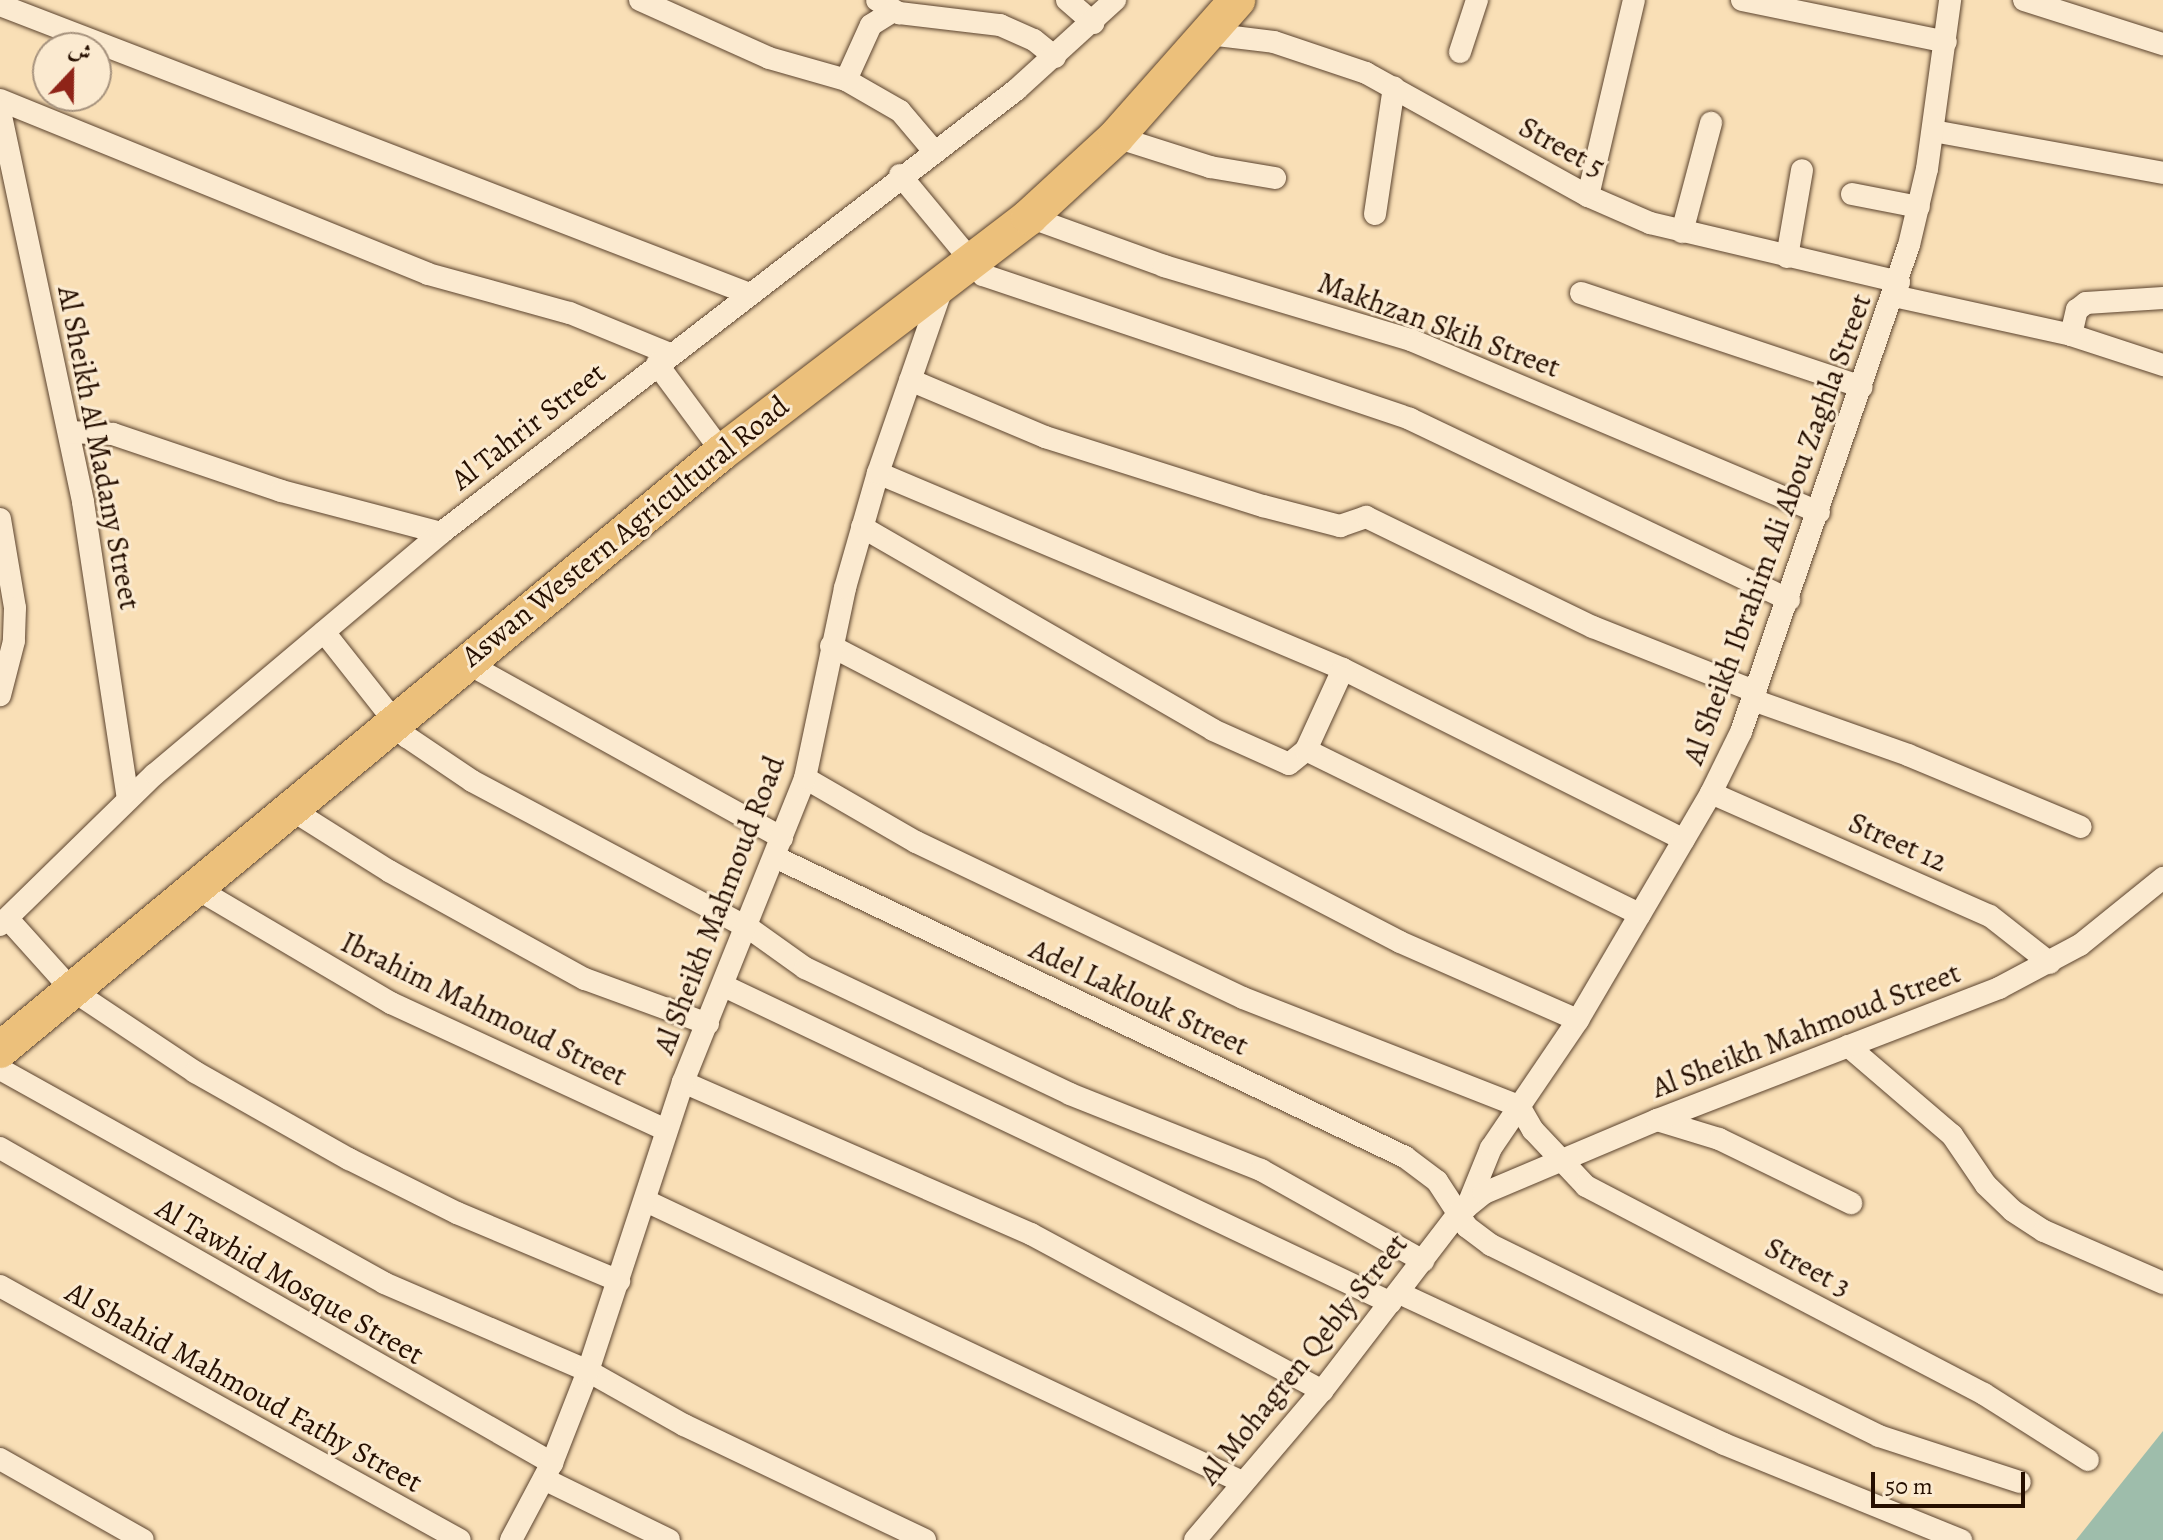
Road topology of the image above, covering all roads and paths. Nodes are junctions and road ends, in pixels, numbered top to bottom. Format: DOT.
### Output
graph roads {
  1 [pos="640,0"];
  2 [pos="1067,0"];
  3 [pos="1115,0"];
  4 [pos="1237,0"];
  5 [pos="1477,0"];
  6 [pos="1634,0"];
  7 [pos="1742,0"];
  8 [pos="1950,0"];
  9 [pos="2024,0"];
  10 [pos="882,3"];
  11 [pos="0,5"];
  12 [pos="1093,23"];
  13 [pos="1209,34"];
  14 [pos="1946,42"];
  15 [pos="2163,44"];
  16 [pos="1460,52"];
  17 [pos="1055,57"];
  18 [pos="846,80"];
  19 [pos="1394,87"];
  20 [pos="0,100"];
  21 [pos="0,111"];
  22 [pos="1711,123"];
  23 [pos="1933,131"];
  24 [pos="1116,137"];
  25 [pos="933,150"];
  26 [pos="1802,170"];
  27 [pos="2163,173"];
  28 [pos="900,175"];
  29 [pos="1275,178"];
  30 [pos="1852,194"];
  31 [pos="1588,196"];
  32 [pos="1919,207"];
  33 [pos="1375,214"];
  34 [pos="1029,217"];
  35 [pos="1682,232"];
  36 [pos="1787,257"];
  37 [pos="957,270"];
  38 [pos="1896,289"];
  39 [pos="747,293"];
  40 [pos="1581,293"];
  41 [pos="2163,298"];
  42 [pos="2071,335"];
  43 [pos="663,359"];
  44 [pos="2163,365"];
  45 [pos="910,380"];
  46 [pos="1862,387"];
  47 [pos="69,432"];
  48 [pos="722,452"];
  49 [pos="878,473"];
  50 [pos="1819,512"];
  51 [pos="0,519"];
  52 [pos="862,527"];
  53 [pos="441,533"];
  54 [pos="1789,600"];
  55 [pos="324,632"];
  56 [pos="831,646"];
  57 [pos="463,661"];
  58 [pos="1343,669"];
  59 [pos="0,695"];
  60 [pos="1755,696"];
  61 [pos="393,720"];
  62 [pos="1306,750"];
  63 [pos="805,778"];
  64 [pos="1711,793"];
  65 [pos="128,799"];
  66 [pos="289,808"];
  67 [pos="2081,827"];
  68 [pos="1684,840"];
  69 [pos="778,848"];
  70 [pos="2163,878"];
  71 [pos="194,887"];
  72 [pos="1640,914"];
  73 [pos="4,922"];
  74 [pos="749,928"];
  75 [pos="2050,963"];
  76 [pos="724,986"];
  77 [pos="72,990"];
  78 [pos="1578,1020"];
  79 [pos="708,1024"];
  80 [pos="1848,1046"];
  81 [pos="0,1050"];
  82 [pos="0,1069"];
  83 [pos="683,1082"];
  84 [pos="1519,1106"];
  85 [pos="1657,1120"];
  86 [pos="666,1130"];
  87 [pos="0,1148"];
  88 [pos="1561,1159"];
  89 [pos="646,1201"];
  90 [pos="1851,1203"];
  91 [pos="1462,1211"];
  92 [pos="1423,1261"];
  93 [pos="619,1281"];
  94 [pos="2163,1283"];
  95 [pos="0,1286"];
  96 [pos="1395,1298"];
  97 [pos="588,1371"];
  98 [pos="1322,1391"];
  99 [pos="0,1459"];
  100 [pos="2088,1460"];
  101 [pos="548,1471"];
  102 [pos="1242,1482"];
  103 [pos="2020,1482"];
  104 [pos="143,1540"];
  105 [pos="460,1540"];
  106 [pos="511,1540"];
  107 [pos="669,1540"];
  108 [pos="925,1540"];
  109 [pos="1195,1540"];
  110 [pos="1961,1540"];
  1 -- 18 [label="street"];
  2 -- 12 [label="street"];
  3 -- 12 [label="street, Al Tahrir Street"];
  4 -- 13 [label="main road, Aswan Western Agricultural Road"];
  5 -- 16 [label="street"];
  6 -- 31 [label="street"];
  7 -- 14 [label="street"];
  8 -- 14 [label="street, Al Sheikh Ibrahim Ali Abou Zaghla Street"];
  9 -- 15 [label="street"];
  10 -- 17 [label="street"];
  10 -- 18 [label="street"];
  11 -- 39 [label="street"];
  12 -- 17 [label="street, Al Tahrir Street"];
  13 -- 19 [label="street, Street 5"];
  13 -- 24 [label="main road, Aswan Western Agricultural Road"];
  14 -- 23 [label="street, Al Sheikh Ibrahim Ali Abou Zaghla Street"];
  17 -- 25 [label="street, Al Tahrir Street"];
  18 -- 25 [label="street"];
  19 -- 31 [label="street, Street 5"];
  19 -- 33 [label="street"];
  20 -- 43 [label="street"];
  21 -- 47 [label="street, Al Sheikh Al Madany Street"];
  22 -- 35 [label="street"];
  23 -- 27 [label="street"];
  23 -- 32 [label="street, Al Sheikh Ibrahim Ali Abou Zaghla Street"];
  24 -- 29 [label="street"];
  24 -- 34 [label="main road, Aswan Western Agricultural Road"];
  25 -- 28 [label="street, Al Tahrir Street"];
  26 -- 36 [label="street"];
  28 -- 37 [label="street"];
  28 -- 39 [label="street, Al Tahrir Street"];
  30 -- 32 [label="street"];
  31 -- 35 [label="street, Street 5"];
  32 -- 38 [label="street, Al Sheikh Ibrahim Ali Abou Zaghla Street"];
  34 -- 37 [label="main road, Aswan Western Agricultural Road"];
  34 -- 50 [label="street, Makhzan Skih Street"];
  35 -- 36 [label="street, Street 5"];
  36 -- 38 [label="street, Street 5"];
  37 -- 45 [label="street, Al Sheikh Mahmoud Road"];
  37 -- 48 [label="main road, Aswan Western Agricultural Road"];
  37 -- 54 [label="street"];
  38 -- 42 [label="street, Street 5"];
  38 -- 46 [label="street, Al Sheikh Ibrahim Ali Abou Zaghla Street"];
  39 -- 43 [label="street, Al Tahrir Street"];
  40 -- 46 [label="street"];
  41 -- 42 [label="street"];
  42 -- 44 [label="street, Street 5"];
  43 -- 48 [label="street"];
  43 -- 53 [label="street, Al Tahrir Street"];
  45 -- 49 [label="street, Al Sheikh Mahmoud Road"];
  45 -- 60 [label="street"];
  46 -- 50 [label="street, Al Sheikh Ibrahim Ali Abou Zaghla Street"];
  47 -- 53 [label="street"];
  47 -- 65 [label="street, Al Sheikh Al Madany Street"];
  48 -- 57 [label="main road, Aswan Western Agricultural Road"];
  49 -- 52 [label="street, Al Sheikh Mahmoud Road"];
  49 -- 58 [label="street"];
  50 -- 54 [label="street, Al Sheikh Ibrahim Ali Abou Zaghla Street"];
  51 -- 59 [label="street"];
  52 -- 56 [label="street, Al Sheikh Mahmoud Road"];
  52 -- 62 [label="street"];
  53 -- 55 [label="street, Al Tahrir Street"];
  54 -- 60 [label="street, Al Sheikh Ibrahim Ali Abou Zaghla Street"];
  55 -- 61 [label="street"];
  55 -- 65 [label="street, Al Tahrir Street"];
  56 -- 63 [label="street, Al Sheikh Mahmoud Road"];
  56 -- 78 [label="street"];
  57 -- 61 [label="main road, Aswan Western Agricultural Road"];
  57 -- 69 [label="street, Adel Laklouk Street"];
  58 -- 62 [label="street"];
  58 -- 68 [label="street"];
  60 -- 64 [label="street, Al Sheikh Ibrahim Ali Abou Zaghla Street"];
  60 -- 67 [label="street"];
  61 -- 66 [label="main road, Aswan Western Agricultural Road"];
  61 -- 74 [label="street"];
  62 -- 72 [label="street"];
  63 -- 69 [label="street, Al Sheikh Mahmoud Road"];
  63 -- 84 [label="street"];
  64 -- 68 [label="street, Al Sheikh Ibrahim Ali Abou Zaghla Street"];
  64 -- 75 [label="street, Street 12"];
  65 -- 73 [label="street, Al Tahrir Street"];
  66 -- 71 [label="main road, Aswan Western Agricultural Road"];
  66 -- 79 [label="street"];
  68 -- 72 [label="street, Al Sheikh Ibrahim Ali Abou Zaghla Street"];
  69 -- 74 [label="street, Al Sheikh Mahmoud Road"];
  69 -- 91 [label="street, Adel Laklouk Street"];
  70 -- 75 [label="street, Al Sheikh Mahmoud Street"];
  71 -- 77 [label="main road, Aswan Western Agricultural Road"];
  71 -- 86 [label="street, Ibrahim Mahmoud Street"];
  72 -- 78 [label="street, Al Sheikh Ibrahim Ali Abou Zaghla Street"];
  73 -- 77 [label="street"];
  74 -- 76 [label="street, Al Sheikh Mahmoud Road"];
  74 -- 92 [label="street"];
  75 -- 80 [label="street, Al Sheikh Mahmoud Street"];
  76 -- 79 [label="street, Al Sheikh Mahmoud Road"];
  76 -- 96 [label="street"];
  77 -- 81 [label="main road, Aswan Western Agricultural Road"];
  77 -- 93 [label="street"];
  78 -- 84 [label="street, Al Sheikh Ibrahim Ali Abou Zaghla Street"];
  79 -- 83 [label="street, Al Sheikh Mahmoud Road"];
  80 -- 85 [label="street, Al Sheikh Mahmoud Street"];
  80 -- 94 [label="street"];
  82 -- 97 [label="street"];
  83 -- 86 [label="street, Al Sheikh Mahmoud Road"];
  83 -- 98 [label="street"];
  84 -- 88 [label="street, Street 3"];
  84 -- 91 [label="street, Al Sheikh Ibrahim Ali Abou Zaghla Street"];
  85 -- 88 [label="street, Al Sheikh Mahmoud Street"];
  85 -- 90 [label="street"];
  86 -- 89 [label="street, Al Sheikh Mahmoud Road"];
  87 -- 101 [label="street, Al Tawhid Mosque Street"];
  88 -- 91 [label="street, Al Sheikh Mahmoud Street"];
  88 -- 100 [label="street, Street 3"];
  89 -- 93 [label="street, Al Sheikh Mahmoud Road"];
  89 -- 102 [label="street"];
  91 -- 92 [label="street, Al Mohagren Qebly Street"];
  91 -- 103 [label="street, Adel Laklouk Street"];
  92 -- 96 [label="street, Al Mohagren Qebly Street"];
  93 -- 97 [label="street, Al Sheikh Mahmoud Road"];
  95 -- 105 [label="street, Al Shahid Mahmoud Fathy Street"];
  96 -- 98 [label="street, Al Mohagren Qebly Street"];
  96 -- 110 [label="street"];
  97 -- 101 [label="street, Al Sheikh Mahmoud Road"];
  97 -- 108 [label="street"];
  98 -- 102 [label="street, Al Mohagren Qebly Street"];
  99 -- 104 [label="street"];
  101 -- 106 [label="street, Al Sheikh Mahmoud Road"];
  101 -- 107 [label="street, Al Tawhid Mosque Street"];
  102 -- 109 [label="street, Al Mohagren Qebly Street"];
}
